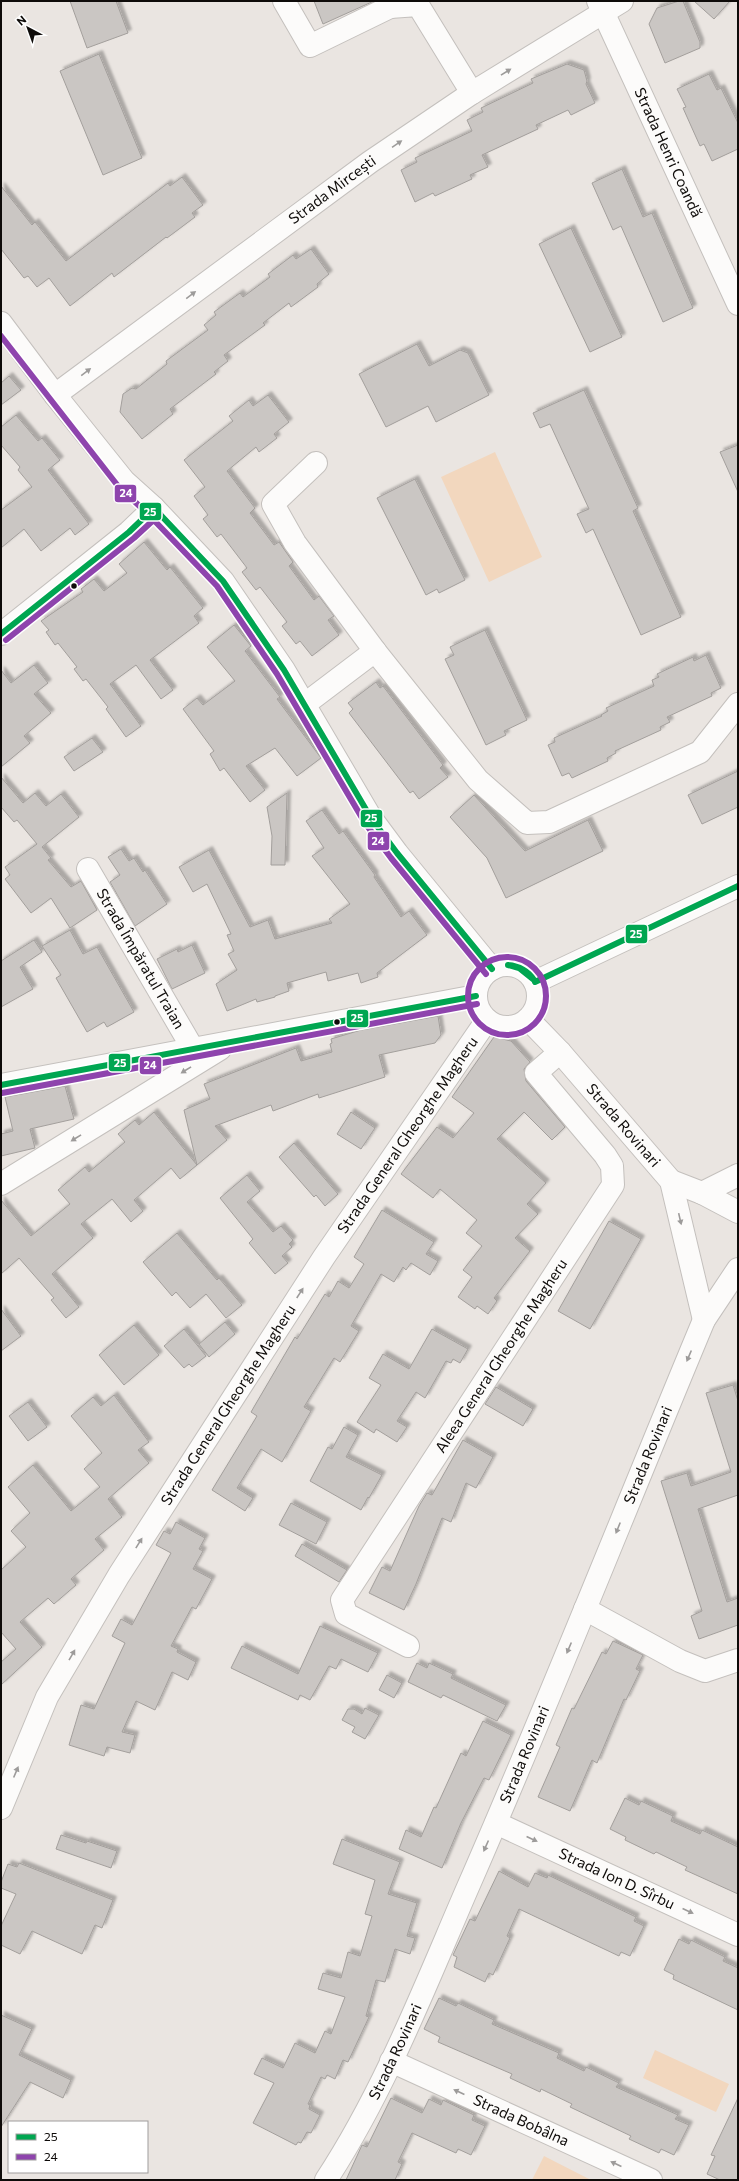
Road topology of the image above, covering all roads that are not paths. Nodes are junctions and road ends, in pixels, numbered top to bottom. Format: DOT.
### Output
graph roads {
  1 [pos="284,1"];
  2 [pos="622,1"];
  3 [pos="389,4"];
  4 [pos="601,6"];
  5 [pos="472,93"];
  6 [pos="732,276"];
  7 [pos="738,304"];
  8 [pos="1,322"];
  9 [pos="55,395"];
  10 [pos="316,462"];
  11 [pos="154,508"];
  12 [pos="1,634"];
  13 [pos="375,651"];
  14 [pos="305,704"];
  15 [pos="738,704"];
  16 [pos="88,869"];
  17 [pos="738,886"];
  18 [pos="492,969"];
  19 [pos="535,982"];
  20 [pos="476,996"];
  21 [pos="528,1018"];
  22 [pos="488,1020"];
  23 [pos="231,1042"];
  24 [pos="193,1049"];
  25 [pos="560,1052"];
  26 [pos="1,1085"];
  27 [pos="738,1175"];
  28 [pos="671,1181"];
  29 [pos="1,1184"];
  30 [pos="702,1193"];
  31 [pos="738,1212"];
  32 [pos="738,1269"];
  33 [pos="704,1320"];
  34 [pos="586,1609"];
  35 [pos="408,1646"];
  36 [pos="738,1660"];
  37 [pos="1,1808"];
  38 [pos="496,1823"];
  39 [pos="738,1935"];
  40 [pos="391,2060"];
  41 [pos="326,2180"];
  42 [pos="651,2180"];
  1 -- 3 [label="street"];
  2 -- 4 [label="street, Strada Mircești"];
  3 -- 5 [label="street"];
  5 -- 4 [label="street, Strada Mircești, one-way"];
  4 -- 6 [label="street, Strada Henri Coandă"];
  9 -- 5 [label="street, Strada Mircești, one-way"];
  6 -- 7 [label="street, Strada Henri Coandă"];
  8 -- 9 [label="street"];
  9 -- 11 [label="street"];
  10 -- 13 [label="street"];
  11 -- 12 [label="street"];
  11 -- 14 [label="street"];
  13 -- 14 [label="street"];
  13 -- 15 [label="street"];
  14 -- 18 [label="street"];
  16 -- 24 [label="street, Strada Împăratul Traian"];
  17 -- 19 [label="street"];
  18 -- 19 [label="street"];
  18 -- 20 [label="street"];
  19 -- 21 [label="street"];
  20 -- 22 [label="street"];
  20 -- 23 [label="street, Strada Împăratul Traian"];
  21 -- 22 [label="street"];
  21 -- 25 [label="street, Strada Rovinari"];
  37 -- 22 [label="street, Strada General Gheorghe Magheru, one-way"];
  23 -- 24 [label="street, Strada Împăratul Traian"];
  23 -- 29 [label="street, one-way"];
  24 -- 26 [label="street, Strada Împăratul Traian"];
  25 -- 28 [label="street, Strada Rovinari"];
  25 -- 35 [label="street, Aleea General Gheorghe Magheru"];
  27 -- 30 [label="street"];
  28 -- 30 [label="street"];
  28 -- 33 [label="street, Strada Rovinari, one-way"];
  30 -- 31 [label="street"];
  32 -- 33 [label="street, Strada Rovinari"];
  33 -- 34 [label="street, Strada Rovinari, one-way"];
  34 -- 36 [label="street"];
  34 -- 38 [label="street, Strada Rovinari, one-way"];
  38 -- 39 [label="street, Strada Ion D. Sîrbu, one-way"];
  38 -- 40 [label="street, Strada Rovinari, one-way"];
  40 -- 41 [label="street, Strada Rovinari"];
  42 -- 40 [label="street, Strada Bobâlna, one-way"];
}
